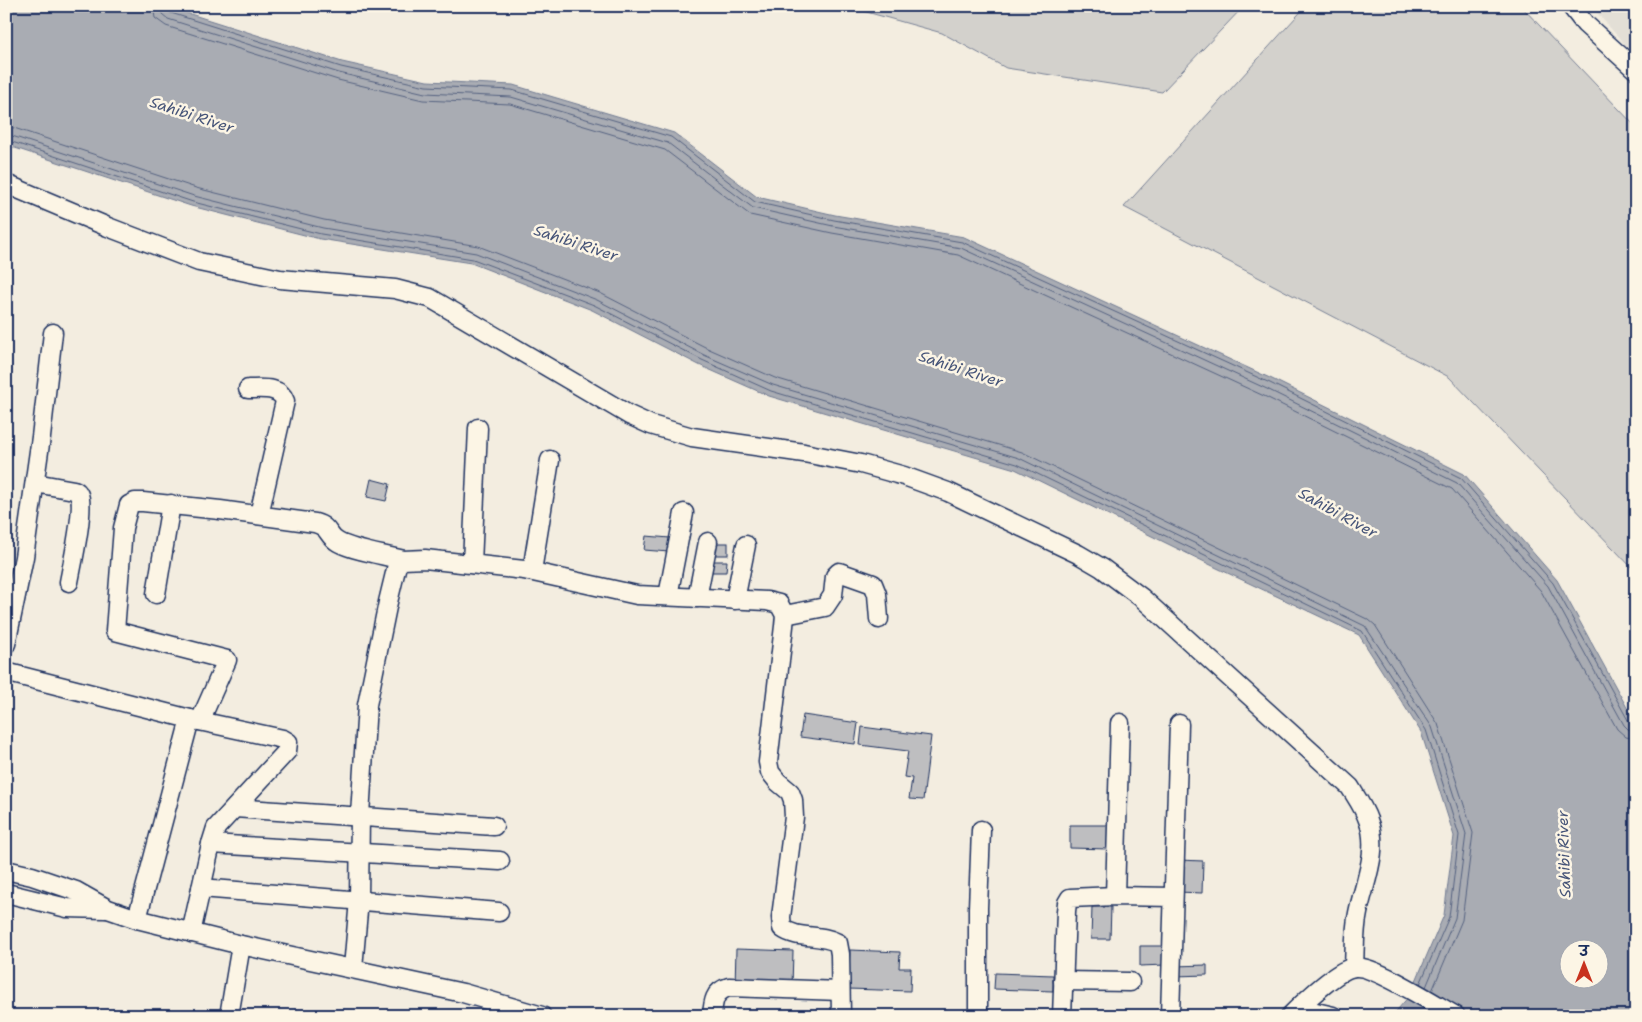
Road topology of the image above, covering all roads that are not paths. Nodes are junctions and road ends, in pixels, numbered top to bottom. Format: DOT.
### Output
graph roads {
  1 [pos="1570,6"];
  2 [pos="1636,70"];
  3 [pos="6,184"];
  4 [pos="53,333"];
  5 [pos="248,389"];
  6 [pos="478,428"];
  7 [pos="550,460"];
  8 [pos="35,483"];
  9 [pos="171,504"];
  10 [pos="684,513"];
  11 [pos="259,515"];
  12 [pos="708,542"];
  13 [pos="746,545"];
  14 [pos="403,560"];
  15 [pos="472,564"];
  16 [pos="532,571"];
  17 [pos="69,582"];
  18 [pos="156,594"];
  19 [pos="668,596"];
  20 [pos="697,598"];
  21 [pos="735,600"];
  22 [pos="785,615"];
  23 [pos="879,619"];
  24 [pos="6,644"];
  25 [pos="6,671"];
  26 [pos="195,720"];
  27 [pos="1120,723"];
  28 [pos="1179,724"];
  29 [pos="235,808"];
  30 [pos="360,815"];
  31 [pos="494,826"];
  32 [pos="981,830"];
  33 [pos="211,844"];
  34 [pos="359,854"];
  35 [pos="500,861"];
  36 [pos="6,870"];
  37 [pos="200,888"];
  38 [pos="6,893"];
  39 [pos="1115,896"];
  40 [pos="1173,898"];
  41 [pos="359,900"];
  42 [pos="108,909"];
  43 [pos="499,912"];
  44 [pos="137,918"];
  45 [pos="190,933"];
  46 [pos="241,945"];
  47 [pos="1354,967"];
  48 [pos="353,968"];
  49 [pos="1063,981"];
  50 [pos="1130,982"];
  51 [pos="840,991"];
  52 [pos="1294,1012"];
  53 [pos="230,1016"];
  54 [pos="542,1016"];
  55 [pos="712,1016"];
  56 [pos="841,1016"];
  57 [pos="978,1016"];
  58 [pos="1062,1016"];
  59 [pos="1170,1016"];
  60 [pos="1333,1016"];
  61 [pos="1456,1016"];
  1 -- 2 [label="street"];
  3 -- 47 [label="street"];
  4 -- 8 [label="street"];
  5 -- 11 [label="street"];
  6 -- 15 [label="street"];
  7 -- 16 [label="street"];
  8 -- 17 [label="street"];
  8 -- 24 [label="street"];
  9 -- 11 [label="street"];
  9 -- 18 [label="street"];
  9 -- 26 [label="street"];
  10 -- 19 [label="street"];
  11 -- 14 [label="street"];
  12 -- 20 [label="street"];
  13 -- 21 [label="street"];
  14 -- 15 [label="street"];
  14 -- 30 [label="street"];
  15 -- 16 [label="street"];
  16 -- 19 [label="street"];
  19 -- 20 [label="street"];
  20 -- 21 [label="street"];
  21 -- 22 [label="street"];
  22 -- 23 [label="street"];
  22 -- 51 [label="street"];
  25 -- 26 [label="street"];
  26 -- 29 [label="street"];
  26 -- 44 [label="street"];
  27 -- 39 [label="street"];
  28 -- 40 [label="street"];
  29 -- 30 [label="street"];
  29 -- 33 [label="street"];
  30 -- 31 [label="street"];
  30 -- 34 [label="street"];
  32 -- 57 [label="street"];
  33 -- 34 [label="street"];
  33 -- 37 [label="street"];
  34 -- 35 [label="street"];
  34 -- 41 [label="street"];
  36 -- 42 [label="street"];
  37 -- 41 [label="street"];
  37 -- 45 [label="street"];
  38 -- 42 [label="street"];
  39 -- 40 [label="street"];
  39 -- 49 [label="street"];
  40 -- 59 [label="street"];
  41 -- 43 [label="street"];
  41 -- 48 [label="street"];
  42 -- 44 [label="street"];
  44 -- 45 [label="street"];
  45 -- 46 [label="street"];
  46 -- 48 [label="street"];
  46 -- 53 [label="street"];
  47 -- 52 [label="street"];
  47 -- 61 [label="street"];
  48 -- 54 [label="street"];
  49 -- 50 [label="street"];
  49 -- 58 [label="street"];
  51 -- 55 [label="street"];
  51 -- 56 [label="street"];
  52 -- 60 [label="street"];
}
